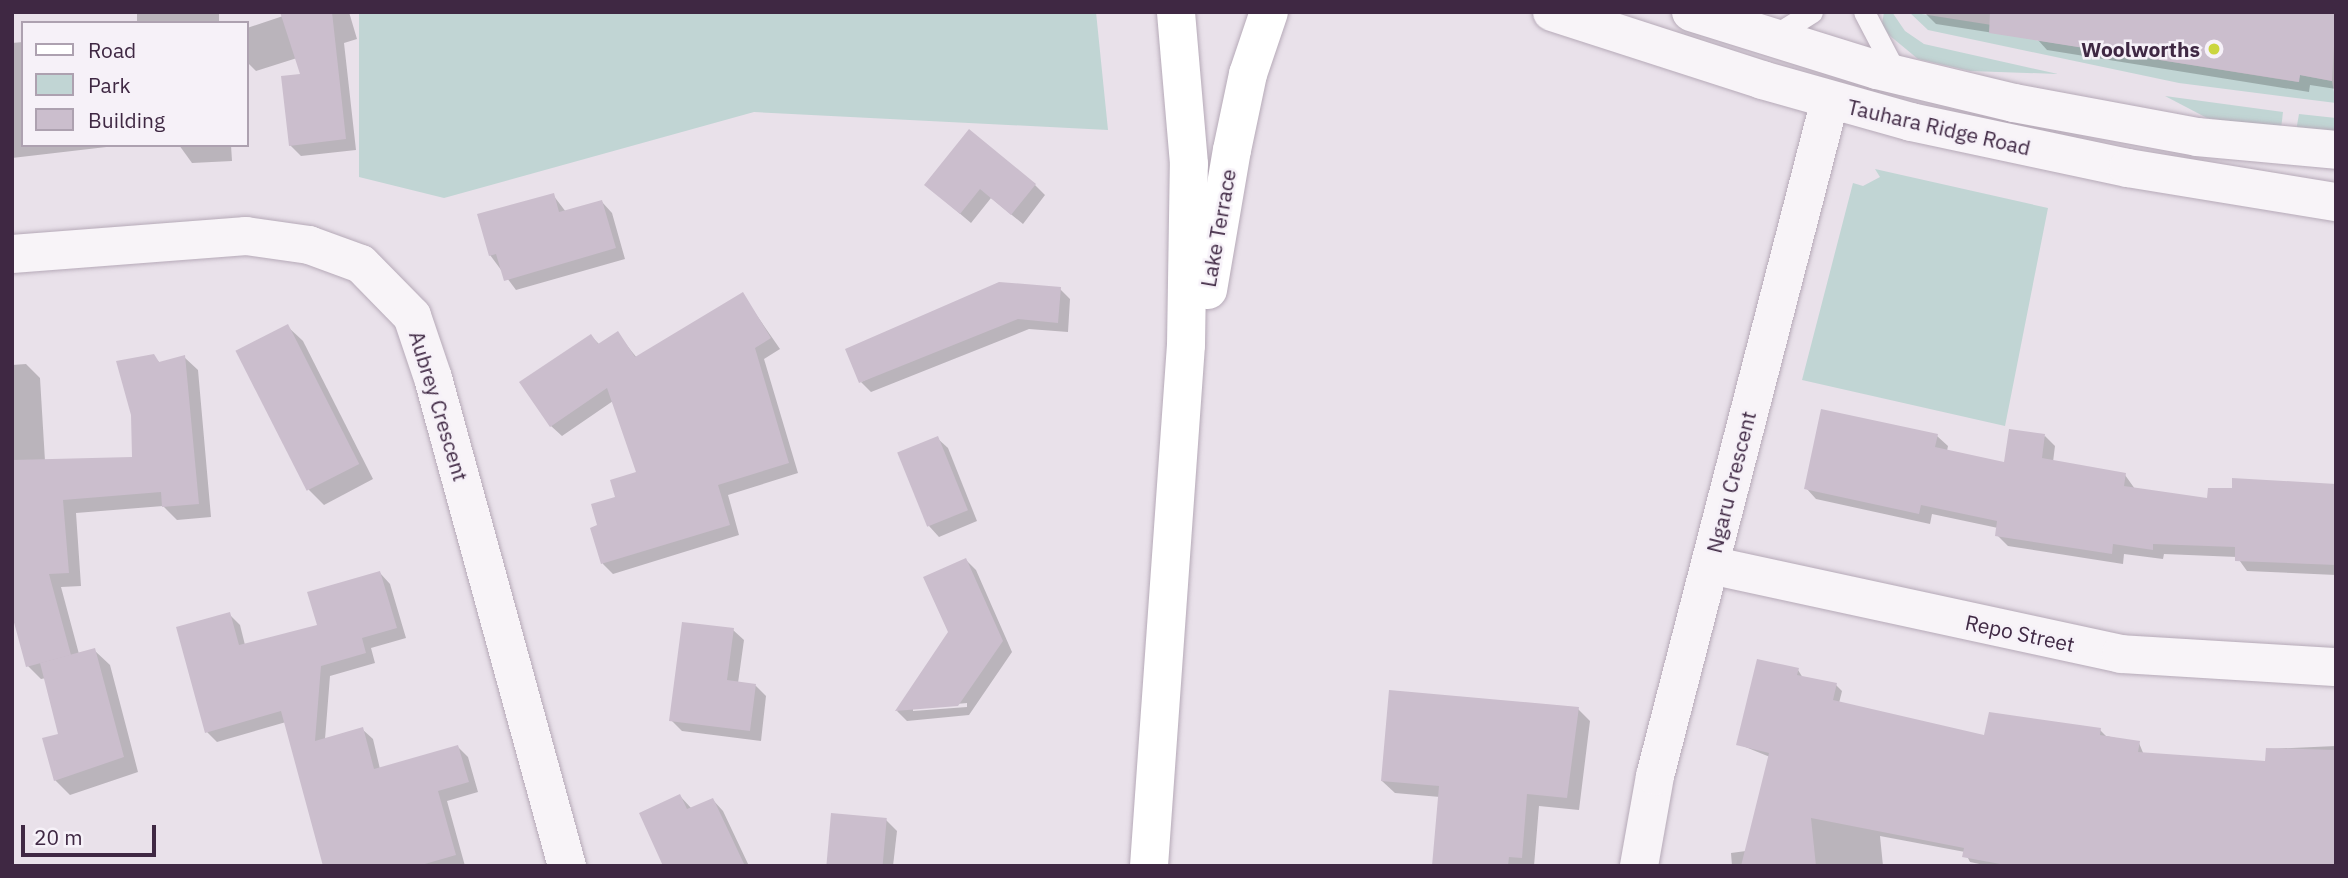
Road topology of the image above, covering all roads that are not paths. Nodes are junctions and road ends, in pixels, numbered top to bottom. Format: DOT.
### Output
graph roads {
  1 [pos="1176,12"];
  2 [pos="1269,12"];
  3 [pos="1552,12"];
  4 [pos="1691,12"];
  5 [pos="1812,12"];
  6 [pos="1864,12"];
  7 [pos="1770,37"];
  8 [pos="1898,76"];
  9 [pos="1829,100"];
  10 [pos="2336,150"];
  11 [pos="2336,202"];
  12 [pos="12,254"];
  13 [pos="1181,447"];
  14 [pos="1710,565"];
  15 [pos="2336,667"];
  16 [pos="566,866"];
  17 [pos="1149,866"];
  18 [pos="1639,866"];
  1 -- 13 [label="main road, Lake Terrace"];
  2 -- 13 [label="main road, Lake Terrace"];
  3 -- 9 [label="street, Tauhara Ridge Road"];
  4 -- 7 [label="street, Tauhara Ridge Road"];
  5 -- 7 [label="lane"];
  6 -- 8 [label="lane"];
  7 -- 8 [label="street, Tauhara Ridge Road"];
  8 -- 10 [label="street, Tauhara Ridge Road"];
  9 -- 11 [label="street, Tauhara Ridge Road"];
  9 -- 14 [label="street, Ngaru Crescent"];
  12 -- 16 [label="street, Aubrey Crescent"];
  13 -- 17 [label="main road, Lake Terrace"];
  14 -- 15 [label="street, Repo Street"];
  14 -- 18 [label="street, Ngaru Crescent"];
}
